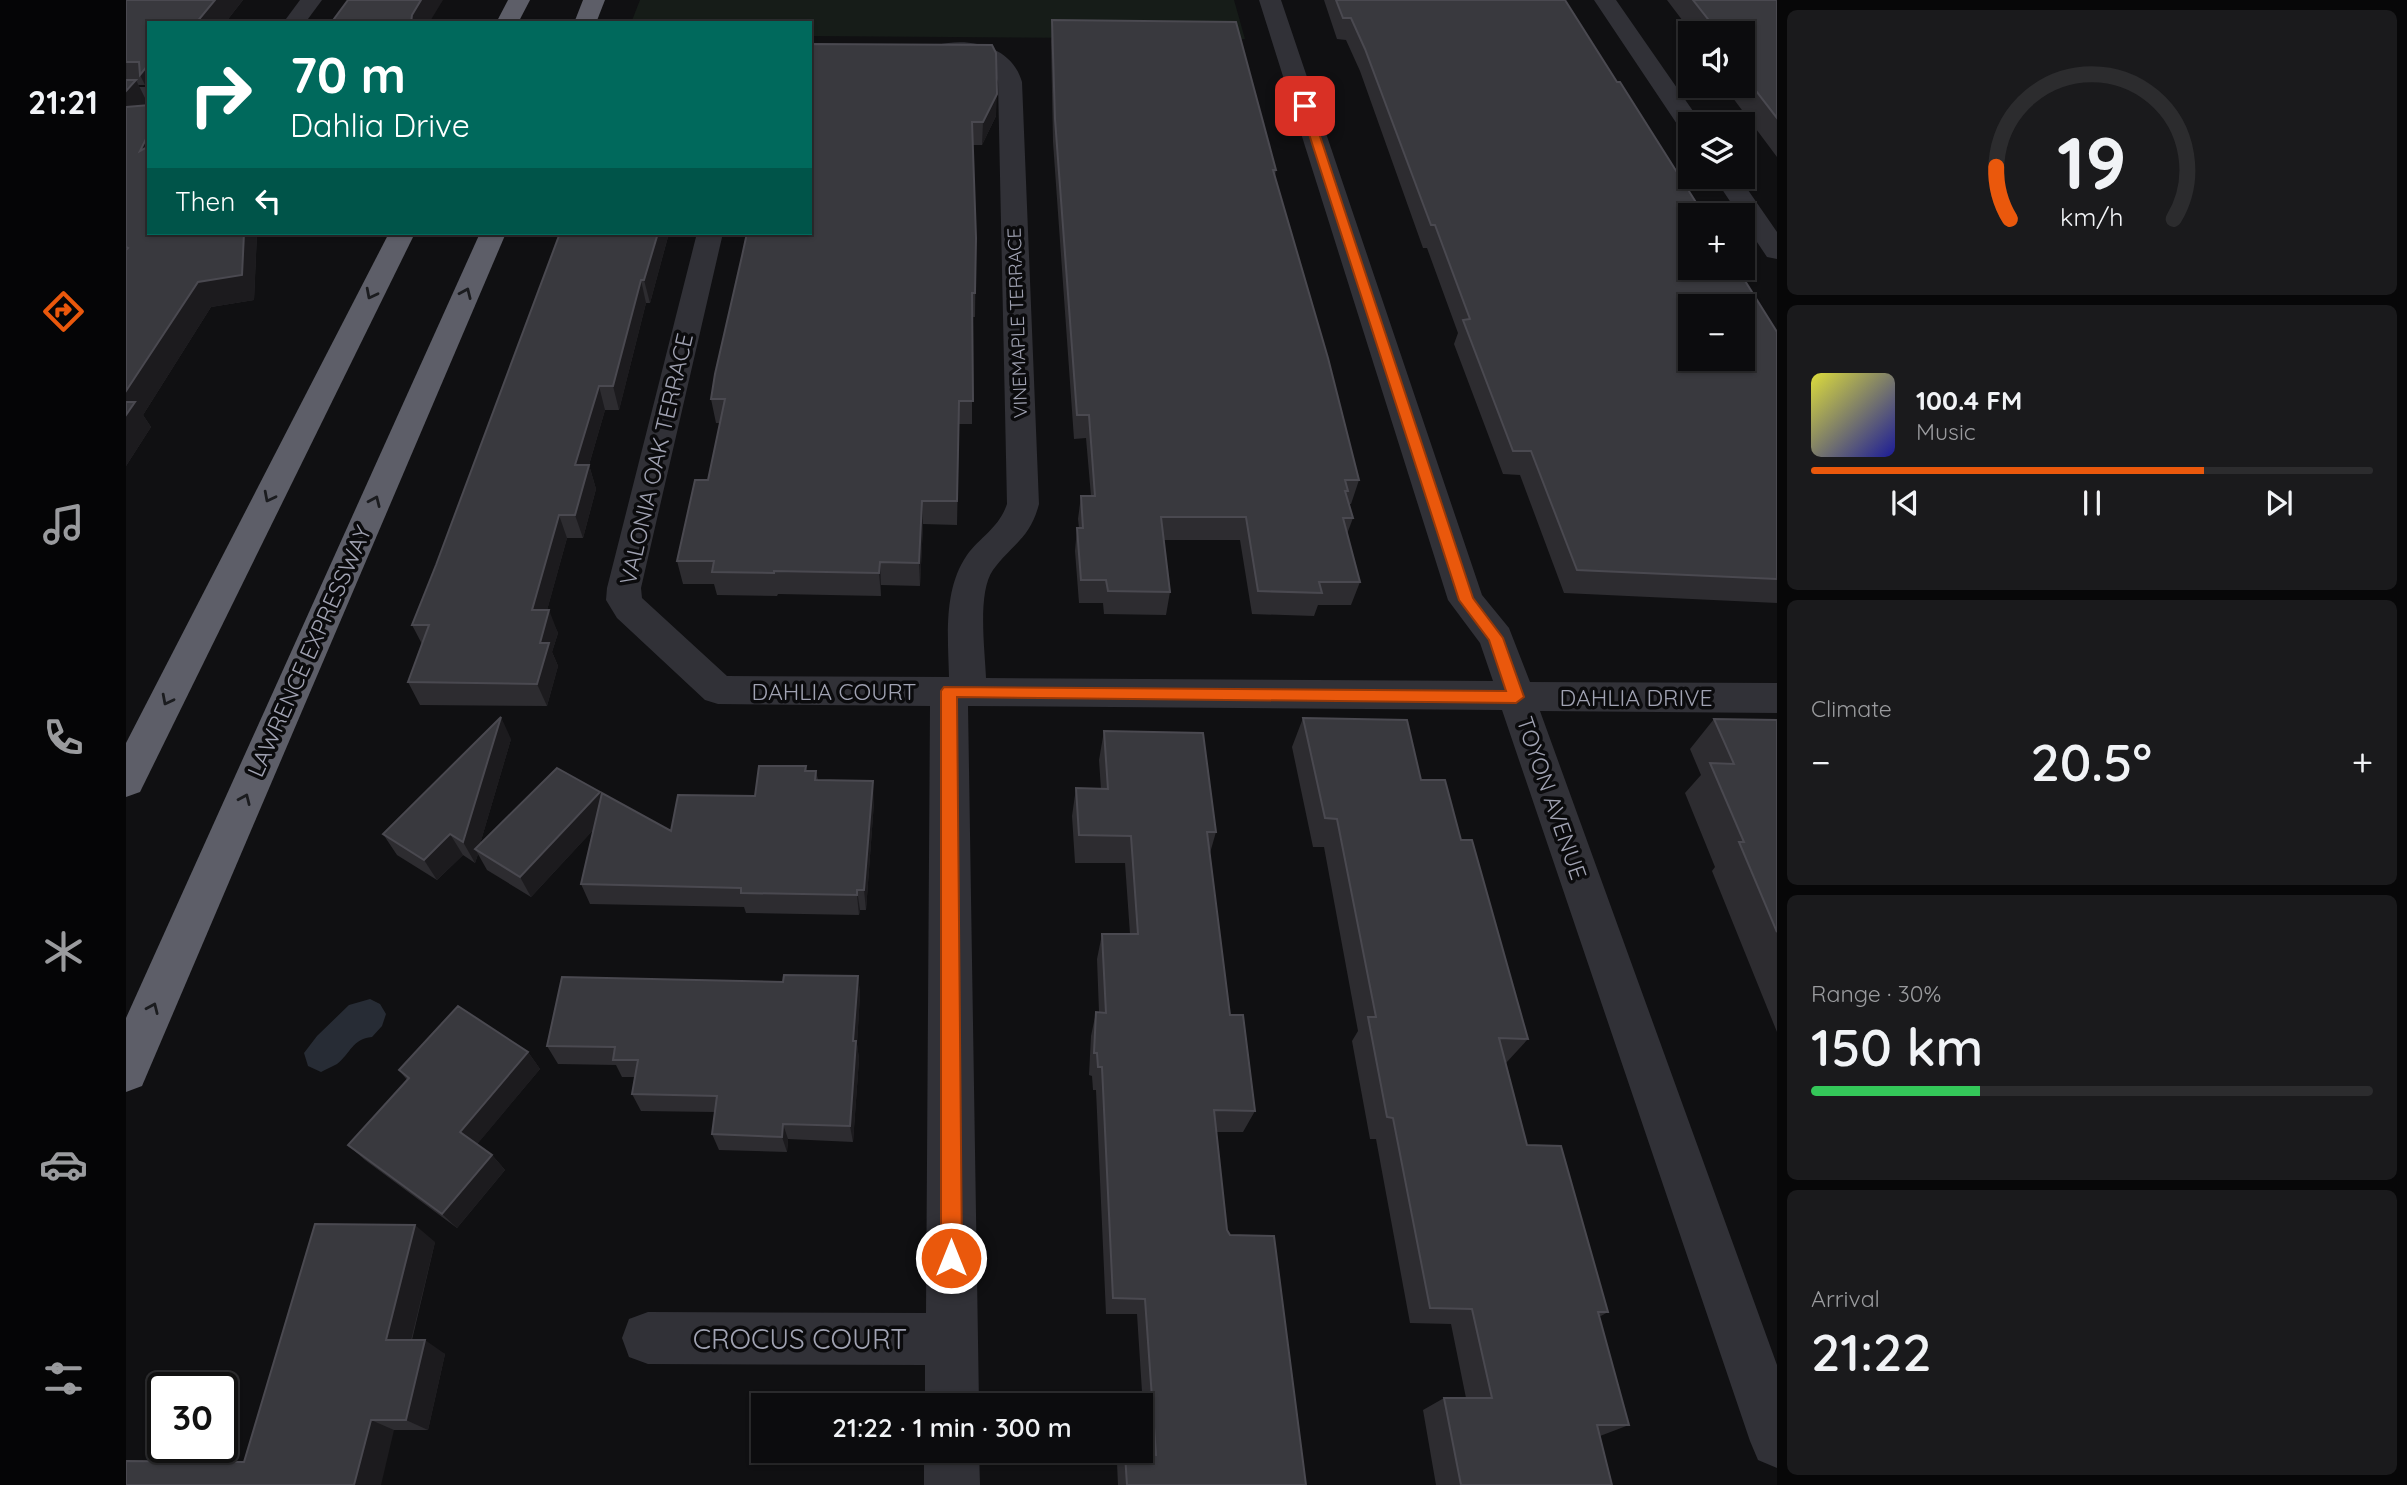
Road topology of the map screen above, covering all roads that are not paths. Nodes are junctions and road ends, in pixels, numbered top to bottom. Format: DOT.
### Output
graph roads {
  1 [pos="312,0"];
  2 [pos="519,0"];
  3 [pos="594,0"];
  4 [pos="1270,0"];
  5 [pos="1605,0"];
  6 [pos="296,21"];
  7 [pos="509,21"];
  8 [pos="585,21"];
  9 [pos="921,50"];
  10 [pos="126,94"];
  11 [pos="147,94"];
  12 [pos="1681,112"];
  13 [pos="1734,189"];
  14 [pos="401,235"];
  15 [pos="492,235"];
  16 [pos="710,235"];
  17 [pos="1777,251"];
  18 [pos="718,690"];
  19 [pos="959,691"];
  20 [pos="1516,697"];
  21 [pos="1777,698"];
  22 [pos="126,781"];
  23 [pos="126,1070"];
  24 [pos="648,1338"];
  25 [pos="952,1339"];
  26 [pos="952,1393"];
  27 [pos="1777,1440"];
  28 [pos="952,1463"];
  29 [pos="952,1485"];
  1 -- 6 [label="street"];
  2 -- 7 [label="highway"];
  3 -- 8 [label="highway"];
  4 -- 20 [label="street, TOYON AVENUE"];
  5 -- 12 [label="street"];
  9 -- 19 [label="street, VINEMAPLE TERRACE"];
  10 -- 11 [label="street"];
  13 -- 17 [label="street"];
  14 -- 22 [label="highway, one-way"];
  23 -- 15 [label="highway, LAWRENCE EXPRESSWAY, one-way"];
  16 -- 18 [label="street, VALONIA OAK TERRACE"];
  18 -- 19 [label="street, DAHLIA COURT"];
  19 -- 20 [label="street, DAHLIA DRIVE"];
  19 -- 25 [label="street, VINEMAPLE TERRACE"];
  20 -- 21 [label="street, DAHLIA DRIVE"];
  20 -- 27 [label="street, TOYON AVENUE"];
  24 -- 25 [label="street, CROCUS COURT"];
  25 -- 26 [label="street, VINEMAPLE TERRACE"];
  28 -- 29 [label="street"];
}
